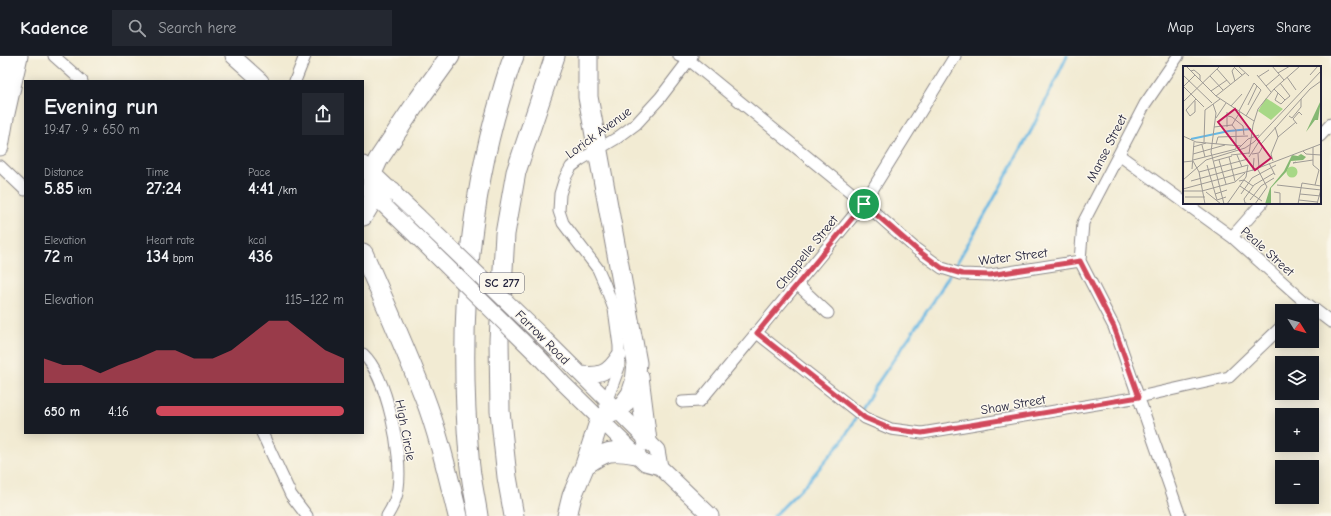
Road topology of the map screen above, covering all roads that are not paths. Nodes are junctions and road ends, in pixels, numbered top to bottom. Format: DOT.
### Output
graph roads {
  1 [pos="4,56"];
  2 [pos="19,56"];
  3 [pos="54,56"];
  4 [pos="233,56"];
  5 [pos="305,56"];
  6 [pos="450,56"];
  7 [pos="514,56"];
  8 [pos="555,56"];
  9 [pos="588,56"];
  10 [pos="955,56"];
  11 [pos="1178,56"];
  12 [pos="687,57"];
  13 [pos="81,80"];
  14 [pos="260,80"];
  15 [pos="295,80"];
  16 [pos="1331,124"];
  17 [pos="1,133"];
  18 [pos="1321,135"];
  19 [pos="598,150"];
  20 [pos="1118,155"];
  21 [pos="0,166"];
  22 [pos="373,182"];
  23 [pos="24,189"];
  24 [pos="1183,202"];
  25 [pos="864,204"];
  26 [pos="1185,204"];
  27 [pos="1261,204"];
  28 [pos="364,213"];
  29 [pos="1232,237"];
  30 [pos="364,255"];
  31 [pos="1080,261"];
  32 [pos="798,285"];
  33 [pos="1299,304"];
  34 [pos="828,313"];
  35 [pos="1319,316"];
  36 [pos="1331,322"];
  37 [pos="757,333"];
  38 [pos="1275,333"];
  39 [pos="364,355"];
  40 [pos="619,356"];
  41 [pos="637,363"];
  42 [pos="581,374"];
  43 [pos="1139,397"];
  44 [pos="682,402"];
  45 [pos="607,409"];
  46 [pos="262,434"];
  47 [pos="642,447"];
  48 [pos="585,465"];
  49 [pos="307,516"];
  50 [pos="387,516"];
  51 [pos="458,516"];
  52 [pos="478,516"];
  53 [pos="514,516"];
  54 [pos="567,516"];
  55 [pos="711,516"];
  56 [pos="1180,516"];
  1 -- 17 [label="main road"];
  2 -- 17 [label="main road"];
  3 -- 13 [label="street"];
  4 -- 14 [label="main road"];
  5 -- 15 [label="street"];
  6 -- 22 [label="highway"];
  7 -- 52 [label="highway, SC 277"];
  8 -- 53 [label="highway, SC 277"];
  9 -- 19 [label="highway"];
  10 -- 25 [label="street, Chappelle Street"];
  11 -- 20 [label="street, Manse Street"];
  12 -- 19 [label="street, Lorick Avenue"];
  12 -- 25 [label="street, Water Street"];
  16 -- 18 [label="street"];
  19 -- 40 [label="street, Lorick Avenue"];
  19 -- 41 [label="highway"];
  20 -- 24 [label="street, Peale Street"];
  20 -- 31 [label="street, Manse Street"];
  21 -- 23 [label="street"];
  22 -- 28 [label="highway"];
  22 -- 42 [label="main road, Farrow Road, bridge"];
  22 -- 45 [label="main road, Farrow Road, bridge"];
  25 -- 31 [label="street, Water Street"];
  25 -- 32 [label="street, Chappelle Street"];
  26 -- 29 [label="street, Peale Street"];
  27 -- 29 [label="street"];
  29 -- 33 [label="street, Peale Street"];
  30 -- 51 [label="highway"];
  31 -- 43 [label="street"];
  32 -- 34 [label="street"];
  32 -- 37 [label="street, Chappelle Street"];
  35 -- 36 [label="street, Peale Street"];
  37 -- 43 [label="street, Shaw Street"];
  37 -- 44 [label="street, Chappelle Street"];
  38 -- 43 [label="street, Shaw Street"];
  39 -- 50 [label="street, High Circle"];
  40 -- 42 [label="main road"];
  40 -- 45 [label="street, Lorick Avenue"];
  41 -- 45 [label="highway"];
  41 -- 47 [label="highway"];
  42 -- 45 [label="main road, Farrow Road"];
  43 -- 56 [label="street"];
  45 -- 47 [label="main road, Farrow Road"];
  45 -- 48 [label="highway"];
  46 -- 49 [label="street"];
  47 -- 48 [label="highway"];
  47 -- 55 [label="main road, Farrow Road"];
  48 -- 54 [label="highway"];
}
